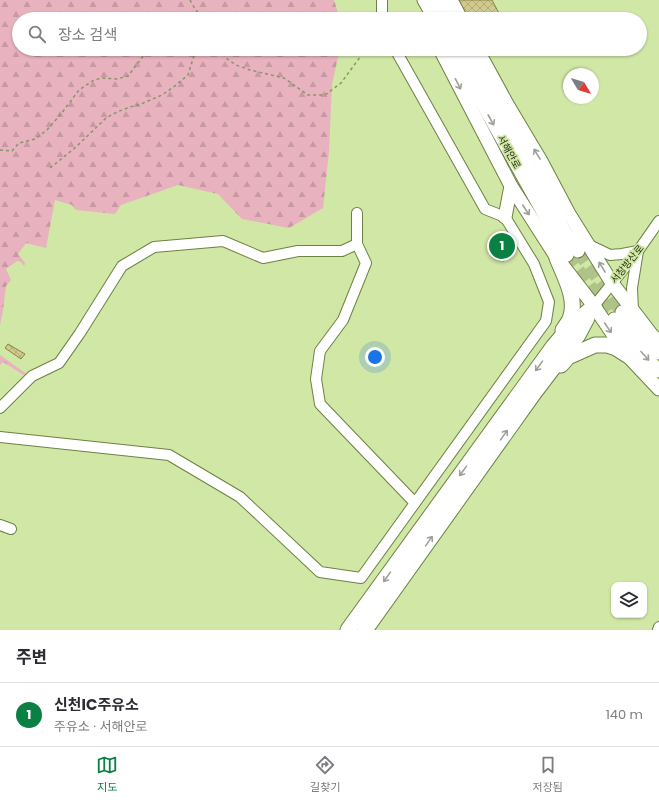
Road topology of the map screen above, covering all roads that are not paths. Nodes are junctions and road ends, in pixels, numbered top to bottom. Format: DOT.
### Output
graph roads {
  1 [pos="382,0"];
  2 [pos="416,0"];
  3 [pos="424,0"];
  4 [pos="438,0"];
  5 [pos="451,0"];
  6 [pos="382,12"];
  7 [pos="422,12"];
  8 [pos="431,12"];
  9 [pos="444,12"];
  10 [pos="457,12"];
  11 [pos="399,56"];
  12 [pos="444,56"];
  13 [pos="456,56"];
  14 [pos="468,56"];
  15 [pos="481,56"];
  16 [pos="511,186"];
  17 [pos="357,213"];
  18 [pos="505,217"];
  19 [pos="659,221"];
  20 [pos="357,244"];
  21 [pos="638,251"];
  22 [pos="573,252"];
  23 [pos="612,283"];
  24 [pos="594,306"];
  25 [pos="623,314"];
  26 [pos="659,342"];
  27 [pos="553,347"];
  28 [pos="659,353"];
  29 [pos="626,355"];
  30 [pos="659,371"];
  31 [pos="659,389"];
  32 [pos="534,393"];
  33 [pos="0,408"];
  34 [pos="0,437"];
  35 [pos="415,503"];
  36 [pos="0,525"];
  37 [pos="11,529"];
  38 [pos="659,627"];
  39 [pos="348,630"];
  40 [pos="365,630"];
  41 [pos="658,630"];
  1 -- 6 [label="street"];
  2 -- 7 [label="main road"];
  3 -- 8 [label="main road"];
  4 -- 9 [label="main road"];
  5 -- 10 [label="main road"];
  11 -- 18 [label="street"];
  12 -- 16 [label="main road, one-way"];
  13 -- 22 [label="main road, 서해안로, one-way"];
  14 -- 22 [label="main road, 서해안로"];
  22 -- 15 [label="main road, one-way"];
  16 -- 18 [label="main road"];
  16 -- 22 [label="main road, one-way"];
  17 -- 20 [label="street"];
  18 -- 35 [label="street"];
  19 -- 21 [label="street, 서창방산로"];
  20 -- 33 [label="street"];
  20 -- 35 [label="street"];
  21 -- 22 [label="street"];
  21 -- 23 [label="street, 서창방산로"];
  21 -- 25 [label="street"];
  23 -- 22 [label="main road, one-way"];
  22 -- 24 [label="main road"];
  22 -- 27 [label="highway"];
  23 -- 24 [label="street, 서창방산로"];
  23 -- 25 [label="main road"];
  24 -- 27 [label="highway"];
  24 -- 29 [label="main road, one-way"];
  24 -- 32 [label="highway"];
  25 -- 26 [label="main road"];
  25 -- 28 [label="main road"];
  25 -- 30 [label="main road, one-way"];
  27 -- 39 [label="highway, one-way"];
  29 -- 31 [label="main road"];
  29 -- 32 [label="highway"];
  40 -- 32 [label="highway, one-way"];
  34 -- 35 [label="street"];
  36 -- 37 [label="street"];
  38 -- 41 [label="street"];
}
